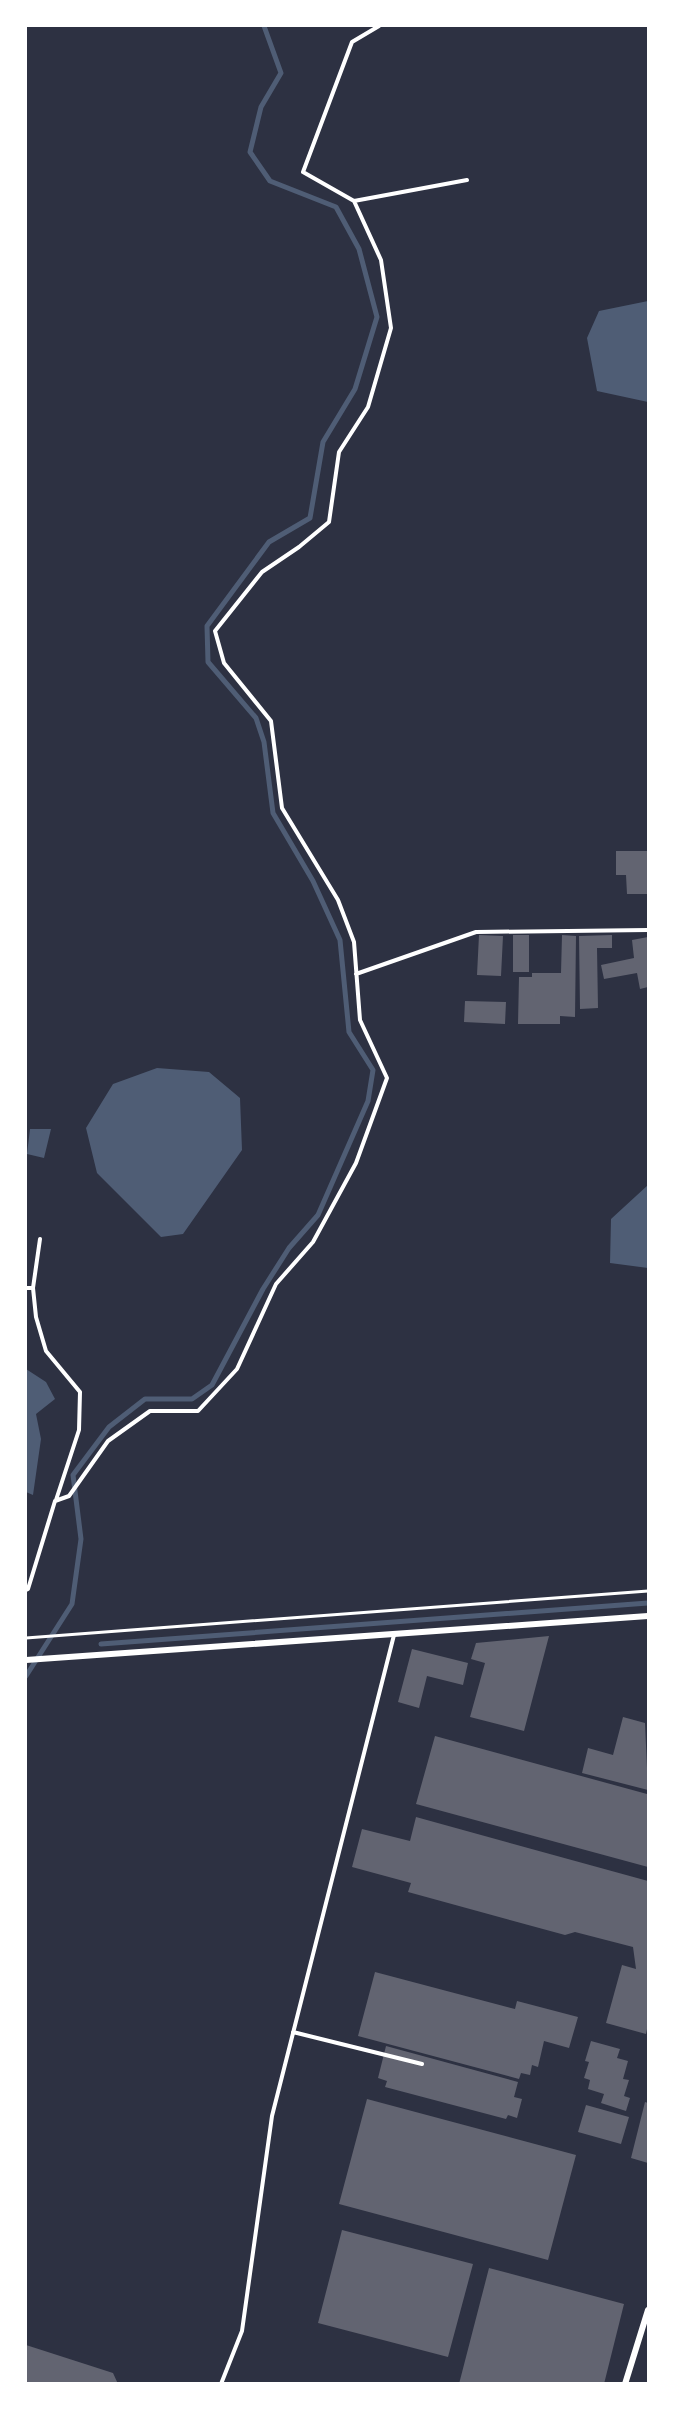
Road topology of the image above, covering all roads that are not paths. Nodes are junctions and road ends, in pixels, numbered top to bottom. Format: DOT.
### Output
graph roads {
  1 [pos="379,26"];
  2 [pos="467,180"];
  3 [pos="354,201"];
  4 [pos="648,930"];
  5 [pos="356,974"];
  6 [pos="40,1239"];
  7 [pos="26,1288"];
  8 [pos="33,1288"];
  9 [pos="55,1501"];
  10 [pos="26,1590"];
  11 [pos="648,1616"];
  12 [pos="394,1635"];
  13 [pos="26,1660"];
  14 [pos="294,2031"];
  15 [pos="422,2064"];
  16 [pos="648,2310"];
  17 [pos="221,2384"];
  18 [pos="626,2384"];
  1 -- 3 [label="lane"];
  2 -- 3 [label="lane"];
  3 -- 5 [label="lane"];
  4 -- 5 [label="lane"];
  5 -- 9 [label="lane"];
  6 -- 8 [label="lane"];
  7 -- 8 [label="lane"];
  8 -- 9 [label="lane"];
  9 -- 10 [label="lane"];
  11 -- 12 [label="street"];
  12 -- 13 [label="street"];
  12 -- 14 [label="lane"];
  14 -- 15 [label="lane"];
  14 -- 17 [label="lane"];
  16 -- 18 [label="street"];
}
